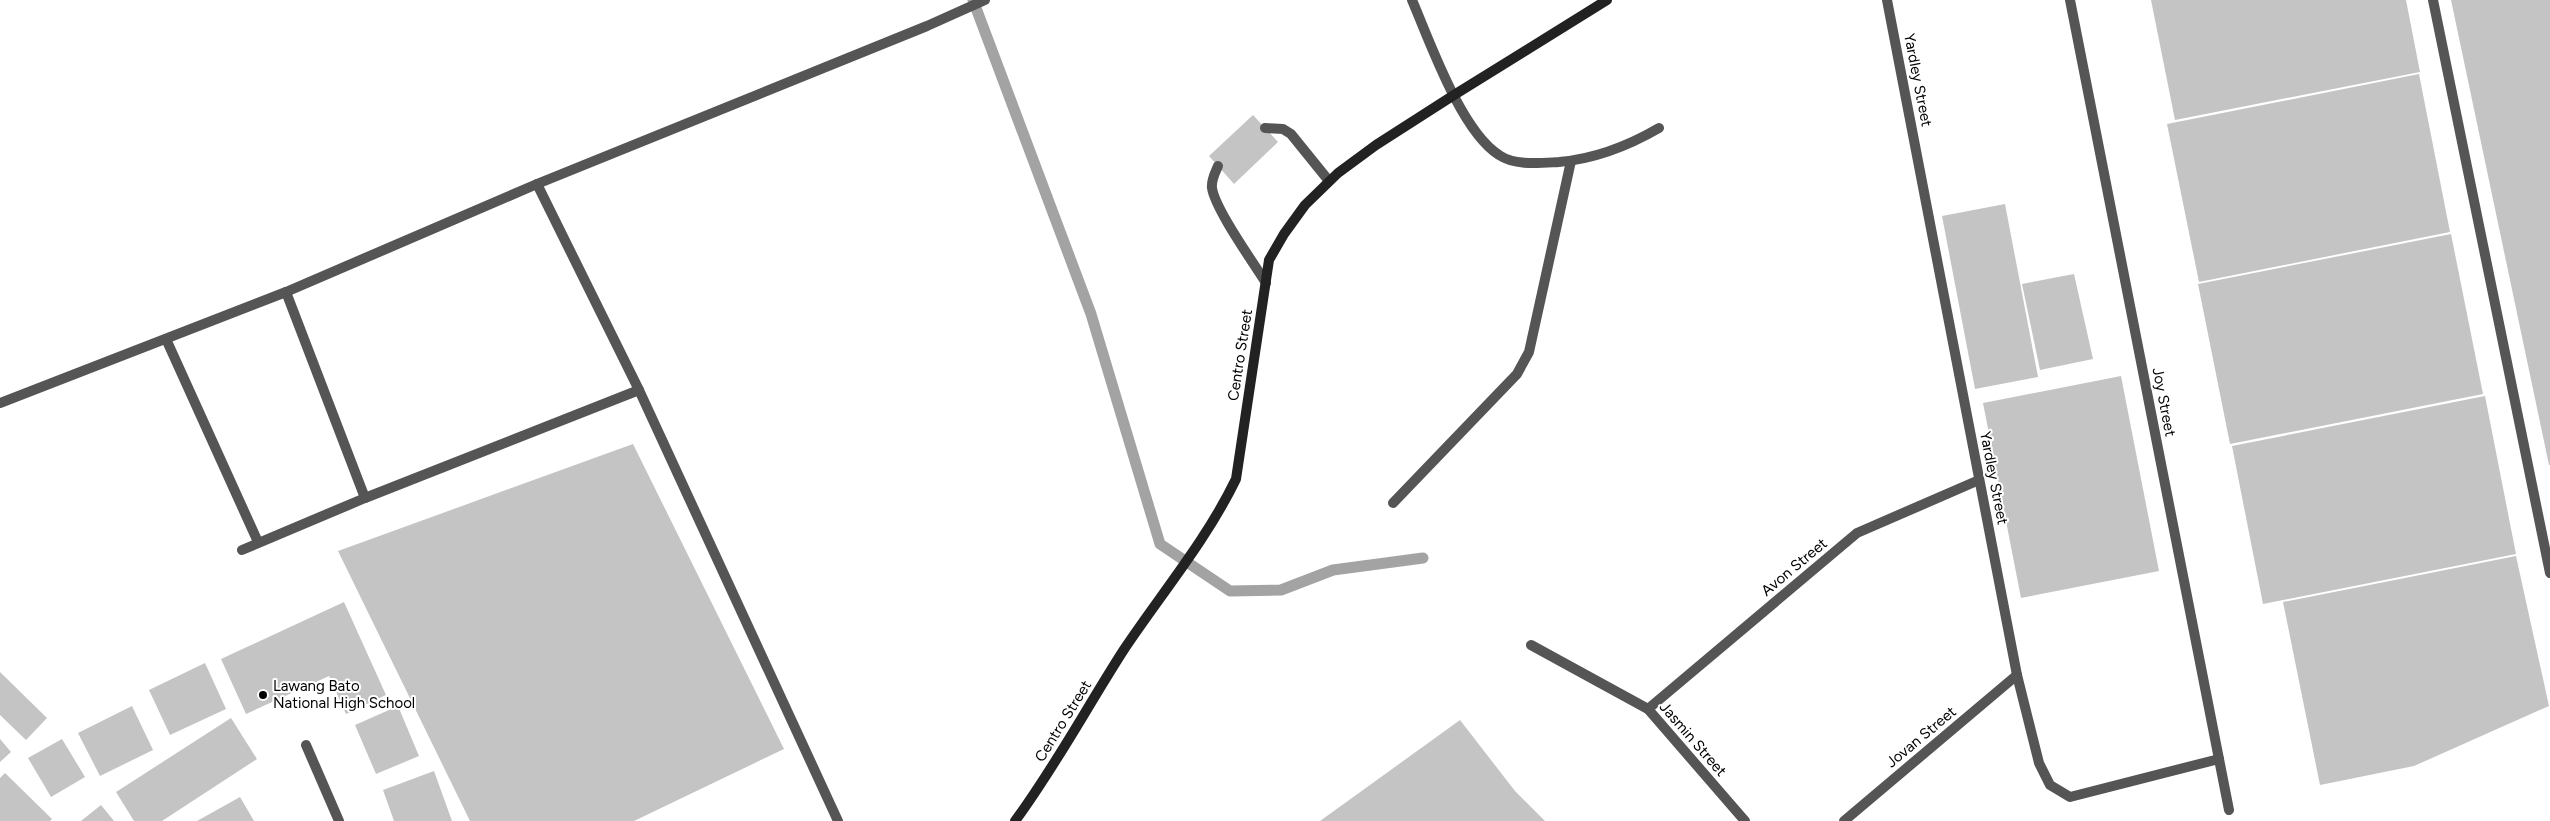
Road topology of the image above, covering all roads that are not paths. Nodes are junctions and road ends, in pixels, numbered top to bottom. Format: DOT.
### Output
graph roads {
  1 [pos="985,0"];
  2 [pos="1412,0"];
  3 [pos="1608,0"];
  4 [pos="1887,0"];
  5 [pos="2070,0"];
  6 [pos="2433,0"];
  7 [pos="1454,95"];
  8 [pos="1265,128"];
  9 [pos="1659,128"];
  10 [pos="1571,161"];
  11 [pos="1218,166"];
  12 [pos="1330,181"];
  13 [pos="537,184"];
  14 [pos="1266,283"];
  15 [pos="286,292"];
  16 [pos="166,340"];
  17 [pos="639,390"];
  18 [pos="0,403"];
  19 [pos="1980,480"];
  20 [pos="364,498"];
  21 [pos="1393,503"];
  22 [pos="258,542"];
  23 [pos="242,550"];
  24 [pos="2550,573"];
  25 [pos="1531,646"];
  26 [pos="2017,675"];
  27 [pos="1648,709"];
  28 [pos="306,745"];
  29 [pos="2219,758"];
  30 [pos="2229,810"];
  31 [pos="339,821"];
  32 [pos="838,821"];
  33 [pos="1015,821"];
  34 [pos="1745,821"];
  35 [pos="1844,821"];
  1 -- 13 [label="street"];
  2 -- 7 [label="street"];
  3 -- 7 [label="main road, Centro Street"];
  4 -- 19 [label="street, Yardley Street"];
  5 -- 29 [label="street, Joy Street"];
  6 -- 24 [label="street"];
  7 -- 10 [label="street"];
  7 -- 12 [label="main road, Centro Street"];
  8 -- 12 [label="street"];
  9 -- 10 [label="street"];
  10 -- 21 [label="street"];
  11 -- 14 [label="street"];
  12 -- 14 [label="main road, Centro Street"];
  13 -- 15 [label="street"];
  13 -- 17 [label="street"];
  14 -- 33 [label="main road, Centro Street"];
  15 -- 16 [label="street"];
  15 -- 20 [label="street"];
  16 -- 18 [label="street"];
  16 -- 22 [label="street"];
  17 -- 20 [label="street"];
  17 -- 32 [label="street"];
  19 -- 26 [label="street, Yardley Street"];
  19 -- 27 [label="street, Avon Street"];
  20 -- 22 [label="street"];
  22 -- 23 [label="street"];
  25 -- 27 [label="street, Jasmin Street"];
  26 -- 29 [label="street, Yardley Street"];
  26 -- 35 [label="street, Jovan Street"];
  27 -- 34 [label="street, Jasmin Street"];
  28 -- 31 [label="street"];
  29 -- 30 [label="street, Joy Street"];
}
